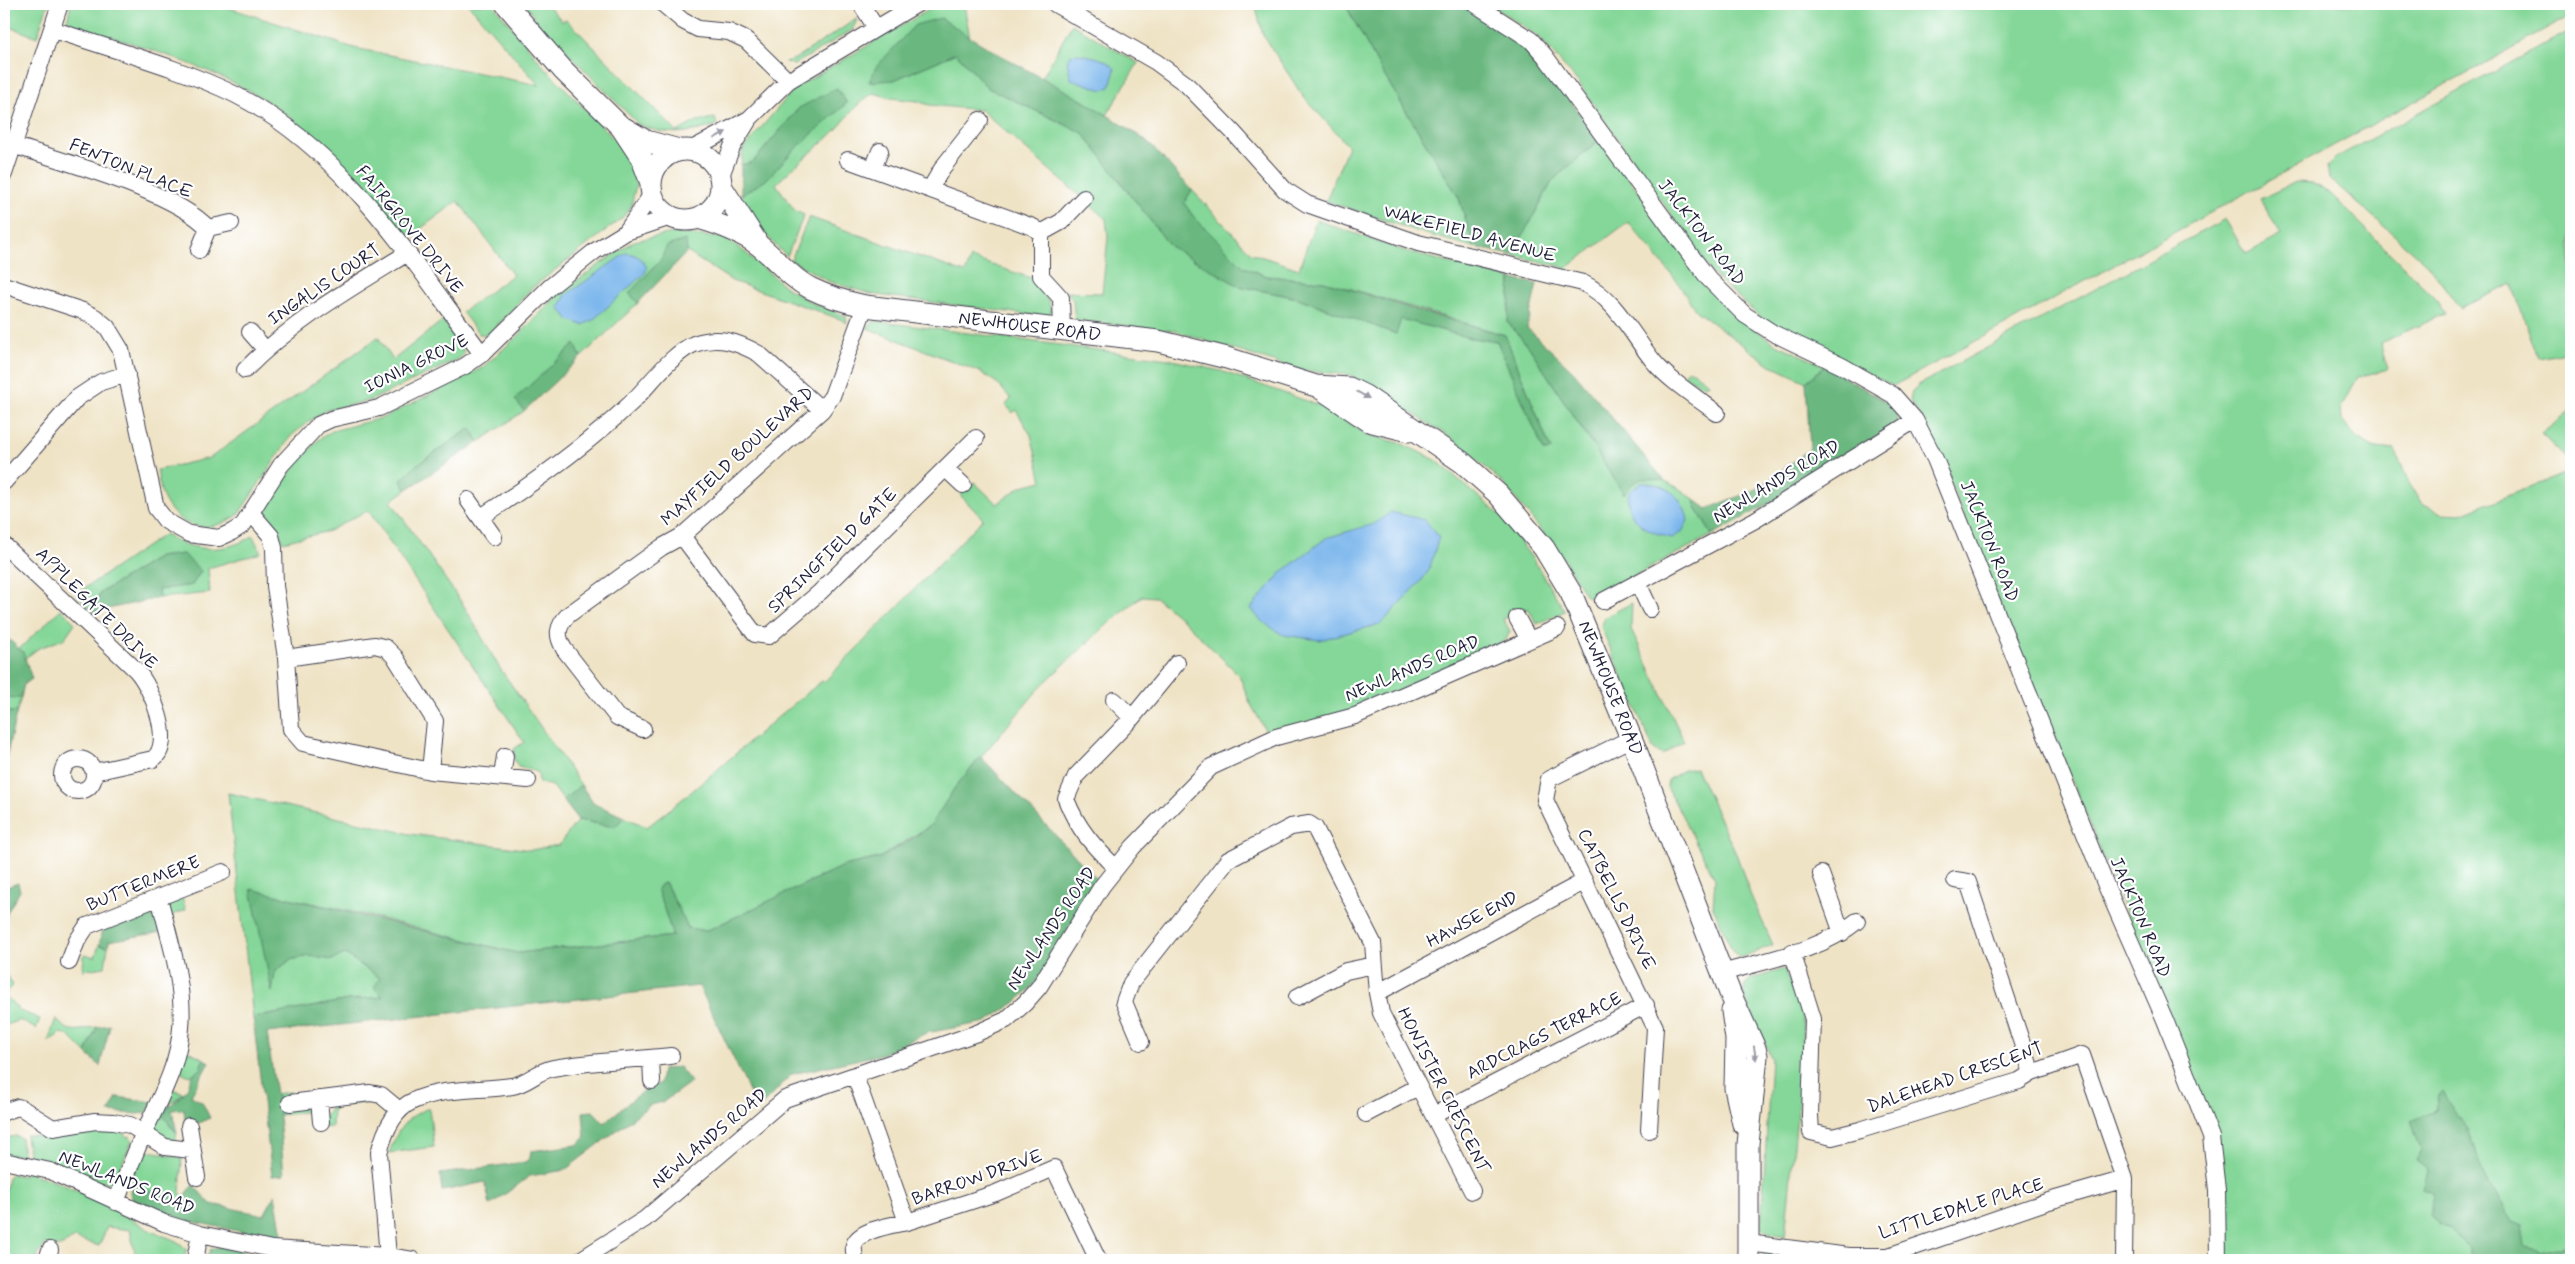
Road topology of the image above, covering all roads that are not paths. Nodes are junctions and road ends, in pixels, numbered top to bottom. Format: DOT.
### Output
graph roads {
  1 [pos="60,4"];
  2 [pos="506,4"];
  3 [pos="663,4"];
  4 [pos="861,4"];
  5 [pos="917,4"];
  6 [pos="1055,4"];
  7 [pos="1475,4"];
  8 [pos="876,28"];
  9 [pos="52,29"];
  10 [pos="788,81"];
  11 [pos="749,119"];
  12 [pos="980,120"];
  13 [pos="621,127"];
  14 [pos="13,145"];
  15 [pos="684,150"];
  16 [pos="880,151"];
  17 [pos="848,160"];
  18 [pos="873,169"];
  19 [pos="4,174"];
  20 [pos="721,182"];
  21 [pos="651,189"];
  22 [pos="930,189"];
  23 [pos="1084,198"];
  24 [pos="671,217"];
  25 [pos="698,218"];
  26 [pos="230,223"];
  27 [pos="208,228"];
  28 [pos="626,232"];
  29 [pos="1041,233"];
  30 [pos="757,244"];
  31 [pos="199,250"];
  32 [pos="406,254"];
  33 [pos="4,285"];
  34 [pos="865,306"];
  35 [pos="1062,330"];
  36 [pos="250,332"];
  37 [pos="265,349"];
  38 [pos="482,354"];
  39 [pos="245,370"];
  40 [pos="127,374"];
  41 [pos="822,410"];
  42 [pos="1717,413"];
  43 [pos="1915,420"];
  44 [pos="976,438"];
  45 [pos="946,469"];
  46 [pos="4,482"];
  47 [pos="963,485"];
  48 [pos="468,500"];
  49 [pos="252,514"];
  50 [pos="481,517"];
  51 [pos="494,536"];
  52 [pos="682,536"];
  53 [pos="4,545"];
  54 [pos="1638,584"];
  55 [pos="1603,601"];
  56 [pos="1650,609"];
  57 [pos="1517,618"];
  58 [pos="1557,628"];
  59 [pos="1528,640"];
  60 [pos="286,658"];
  61 [pos="1177,663"];
  62 [pos="1114,700"];
  63 [pos="1132,718"];
  64 [pos="643,729"];
  65 [pos="1632,738"];
  66 [pos="505,756"];
  67 [pos="430,770"];
  68 [pos="94,772"];
  69 [pos="502,777"];
  70 [pos="528,780"];
  71 [pos="1116,868"];
  72 [pos="223,872"];
  73 [pos="1821,874"];
  74 [pos="1955,880"];
  75 [pos="1586,881"];
  76 [pos="160,897"];
  77 [pos="1857,921"];
  78 [pos="1842,934"];
  79 [pos="1792,952"];
  80 [pos="69,962"];
  81 [pos="1374,965"];
  82 [pos="1726,983"];
  83 [pos="1377,992"];
  84 [pos="1297,997"];
  85 [pos="1646,1005"];
  86 [pos="1141,1042"];
  87 [pos="671,1056"];
  88 [pos="651,1058"];
  89 [pos="2032,1073"];
  90 [pos="855,1076"];
  91 [pos="652,1080"];
  92 [pos="1418,1087"];
  93 [pos="319,1099"];
  94 [pos="290,1103"];
  95 [pos="400,1110"];
  96 [pos="4,1112"];
  97 [pos="1366,1114"];
  98 [pos="1434,1115"];
  99 [pos="321,1122"];
  100 [pos="189,1126"];
  101 [pos="1649,1130"];
  102 [pos="143,1133"];
  103 [pos="191,1150"];
  104 [pos="4,1161"];
  105 [pos="197,1177"];
  106 [pos="2125,1179"];
  107 [pos="1472,1191"];
  108 [pos="116,1202"];
  109 [pos="907,1222"];
  110 [pos="200,1234"];
  111 [pos="1748,1252"];
  112 [pos="388,1256"];
  113 [pos="1849,1258"];
  114 [pos="196,1260"];
  115 [pos="413,1260"];
  116 [pos="580,1260"];
  117 [pos="855,1260"];
  118 [pos="1098,1260"];
  119 [pos="2124,1260"];
  120 [pos="2218,1260"];
  1 -- 9 [label="street"];
  2 -- 13 [label="street"];
  3 -- 10 [label="street"];
  4 -- 8 [label="street"];
  5 -- 8 [label="street"];
  6 -- 42 [label="street, WAKEFIELD AVENUE"];
  7 -- 43 [label="street, JACKTON ROAD"];
  8 -- 10 [label="street"];
  9 -- 14 [label="street"];
  9 -- 32 [label="street, FAIRGROVE DRIVE"];
  10 -- 11 [label="street"];
  15 -- 11 [label="street, one-way"];
  11 -- 20 [label="street"];
  12 -- 22 [label="street"];
  13 -- 15 [label="street"];
  13 -- 21 [label="street"];
  14 -- 19 [label="street"];
  14 -- 27 [label="street, FENTON PLACE"];
  15 -- 20 [label="street"];
  15 -- 21 [label="street"];
  16 -- 18 [label="street"];
  17 -- 18 [label="street"];
  18 -- 22 [label="street"];
  20 -- 25 [label="street"];
  20 -- 30 [label="street, NEWHOUSE ROAD"];
  21 -- 24 [label="street"];
  21 -- 28 [label="street, IONIA GROVE"];
  22 -- 29 [label="street"];
  23 -- 29 [label="street"];
  24 -- 25 [label="street"];
  24 -- 28 [label="street, IONIA GROVE"];
  25 -- 30 [label="street, NEWHOUSE ROAD"];
  26 -- 27 [label="street"];
  27 -- 31 [label="street"];
  28 -- 38 [label="street, IONIA GROVE"];
  29 -- 35 [label="street"];
  30 -- 34 [label="street, NEWHOUSE ROAD"];
  32 -- 37 [label="street, INGALIS COURT"];
  32 -- 38 [label="street, FAIRGROVE DRIVE"];
  33 -- 40 [label="street, IONIA GROVE"];
  34 -- 35 [label="street, NEWHOUSE ROAD"];
  34 -- 41 [label="street, MAYFIELD BOULEVARD"];
  35 -- 65 [label="street, NEWHOUSE ROAD"];
  36 -- 37 [label="street, INGALIS COURT"];
  37 -- 39 [label="street, INGALIS COURT"];
  38 -- 49 [label="street, IONIA GROVE"];
  40 -- 46 [label="street"];
  40 -- 49 [label="street, IONIA GROVE"];
  41 -- 50 [label="street"];
  41 -- 52 [label="street, MAYFIELD BOULEVARD"];
  43 -- 54 [label="street, NEWLANDS ROAD"];
  43 -- 120 [label="street, JACKTON ROAD"];
  44 -- 45 [label="street, SPRINGFIELD GATE"];
  45 -- 47 [label="street"];
  45 -- 52 [label="street, SPRINGFIELD GATE"];
  48 -- 50 [label="street"];
  49 -- 60 [label="street"];
  50 -- 51 [label="street"];
  52 -- 64 [label="street, MAYFIELD BOULEVARD"];
  53 -- 68 [label="street, APPLEGATE DRIVE"];
  54 -- 55 [label="street, NEWLANDS ROAD"];
  54 -- 56 [label="street"];
  57 -- 59 [label="street"];
  58 -- 59 [label="street, NEWLANDS ROAD"];
  59 -- 71 [label="street, NEWLANDS ROAD"];
  60 -- 67 [label="street"];
  60 -- 67 [label="street"];
  61 -- 63 [label="street"];
  62 -- 63 [label="street"];
  63 -- 71 [label="street"];
  65 -- 75 [label="street, CATBELLS DRIVE"];
  65 -- 82 [label="street, NEWHOUSE ROAD"];
  66 -- 69 [label="street"];
  67 -- 69 [label="street"];
  69 -- 70 [label="street"];
  71 -- 90 [label="street, NEWLANDS ROAD"];
  72 -- 76 [label="street, BUTTERMERE"];
  73 -- 78 [label="street"];
  74 -- 89 [label="street"];
  75 -- 83 [label="street, HAWSE END"];
  75 -- 85 [label="street, CATBELLS DRIVE"];
  76 -- 80 [label="street, BUTTERMERE"];
  76 -- 102 [label="street"];
  77 -- 78 [label="street"];
  78 -- 79 [label="street"];
  79 -- 82 [label="street"];
  79 -- 89 [label="street, DALEHEAD CRESCENT"];
  81 -- 83 [label="street, HONISTER CRESCENT"];
  81 -- 84 [label="street"];
  81 -- 86 [label="street, HONISTER CRESCENT"];
  82 -- 111 [label="street, NEWHOUSE ROAD"];
  83 -- 92 [label="street, HONISTER CRESCENT"];
  85 -- 98 [label="street, ARDCRAGS TERRACE"];
  85 -- 101 [label="street, CATBELLS DRIVE"];
  87 -- 88 [label="street"];
  88 -- 91 [label="street"];
  88 -- 95 [label="street"];
  89 -- 106 [label="street, DALEHEAD CRESCENT"];
  90 -- 109 [label="street, BARROW DRIVE"];
  90 -- 116 [label="street, NEWLANDS ROAD"];
  92 -- 97 [label="street"];
  92 -- 98 [label="street, HONISTER CRESCENT"];
  93 -- 94 [label="street"];
  93 -- 95 [label="street"];
  93 -- 99 [label="street"];
  95 -- 112 [label="street"];
  96 -- 102 [label="street"];
  98 -- 107 [label="street, HONISTER CRESCENT"];
  100 -- 103 [label="street"];
  102 -- 103 [label="street"];
  102 -- 108 [label="street"];
  103 -- 105 [label="street"];
  104 -- 108 [label="street, NEWLANDS ROAD"];
  106 -- 113 [label="street, LITTLEDALE PLACE"];
  106 -- 119 [label="street, DALEHEAD CRESCENT"];
  108 -- 110 [label="street, NEWLANDS ROAD"];
  109 -- 117 [label="street"];
  109 -- 118 [label="street, BARROW DRIVE"];
  110 -- 112 [label="street, NEWLANDS ROAD"];
  110 -- 114 [label="street"];
  111 -- 113 [label="street, LITTLEDALE PLACE"];
  112 -- 115 [label="street, NEWLANDS ROAD"];
}
